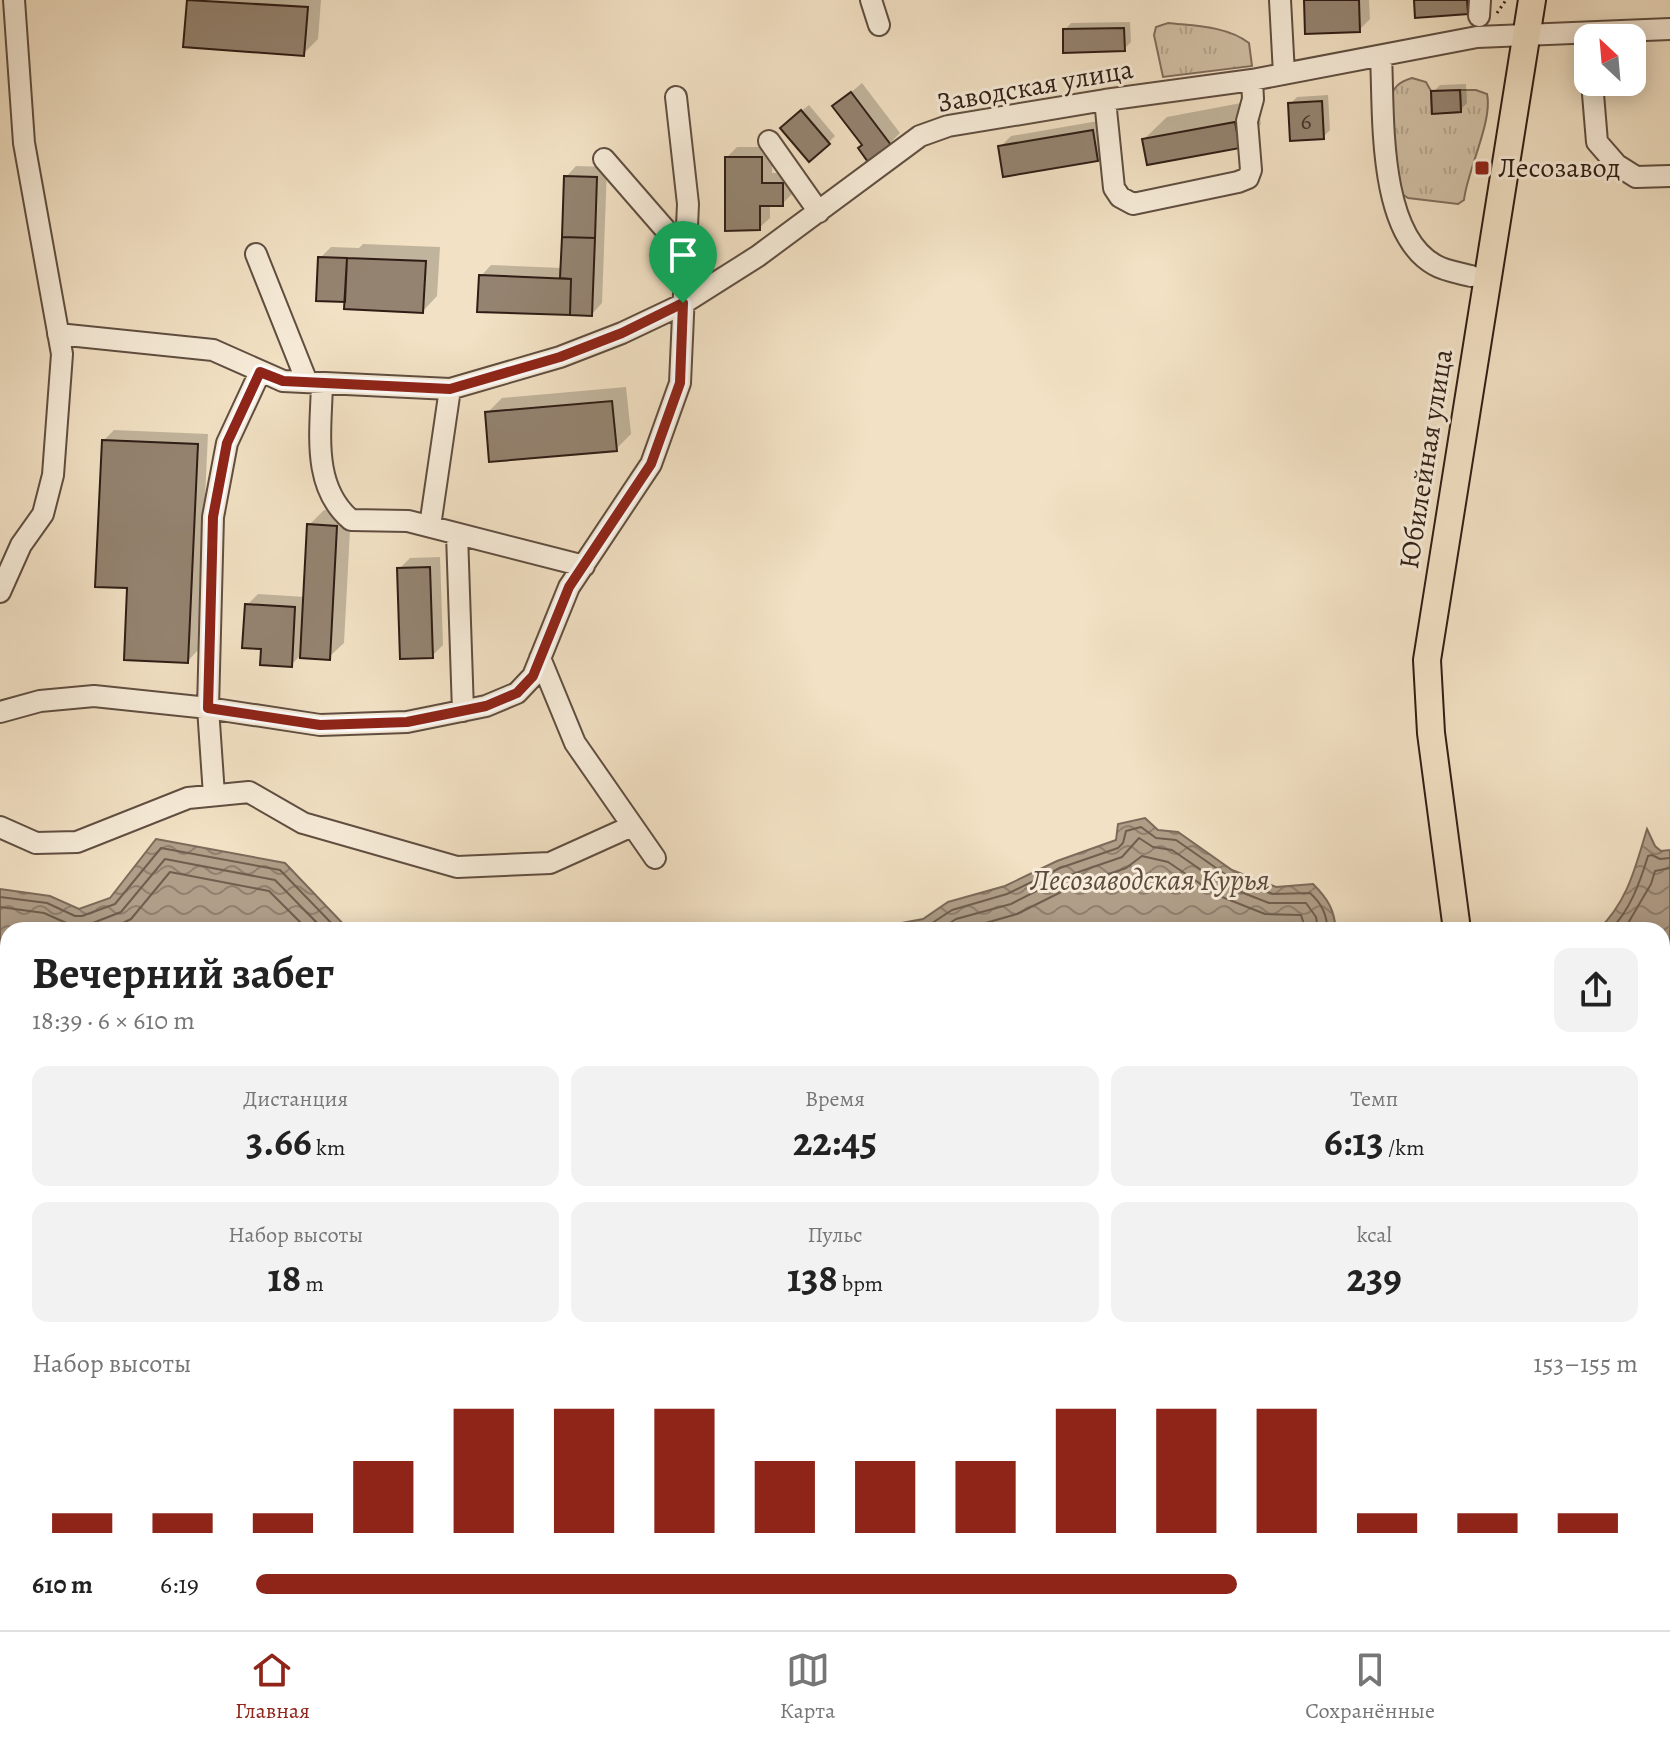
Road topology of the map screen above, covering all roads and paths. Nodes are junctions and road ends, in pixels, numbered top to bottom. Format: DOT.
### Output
graph roads {
  1 [pos="14,0"];
  2 [pos="871,0"];
  3 [pos="1280,0"];
  4 [pos="1532,0"];
  5 [pos="879,25"];
  6 [pos="1670,29"];
  7 [pos="1646,31"];
  8 [pos="1526,36"];
  9 [pos="1574,36"];
  10 [pos="1381,56"];
  11 [pos="1284,74"];
  12 [pos="1252,80"];
  13 [pos="1593,96"];
  14 [pos="676,97"];
  15 [pos="1105,100"];
  16 [pos="769,141"];
  17 [pos="604,159"];
  18 [pos="1670,176"];
  19 [pos="819,212"];
  20 [pos="687,249"];
  21 [pos="256,254"];
  22 [pos="1471,276"];
  23 [pos="683,303"];
  24 [pos="58,334"];
  25 [pos="260,372"];
  26 [pos="314,382"];
  27 [pos="450,389"];
  28 [pos="430,526"];
  29 [pos="457,534"];
  30 [pos="584,566"];
  31 [pos="0,592"];
  32 [pos="540,658"];
  33 [pos="208,708"];
  34 [pos="463,711"];
  35 [pos="0,712"];
  36 [pos="214,795"];
  37 [pos="632,826"];
  38 [pos="0,827"];
  39 [pos="655,858"];
  40 [pos="1456,922"];
  1 -- 24 [label="street"];
  2 -- 5 [label="street"];
  3 -- 11 [label="street"];
  4 -- 8 [label="main road, Юбилейная улица"];
  6 -- 7 [label="street, Заводская улица"];
  8 -- 9 [label="street, Заводская улица"];
  8 -- 10 [label="street, Заводская улица"];
  8 -- 40 [label="main road, Юбилейная улица"];
  10 -- 11 [label="street, Заводская улица"];
  10 -- 22 [label="street"];
  11 -- 12 [label="street, Заводская улица"];
  12 -- 15 [label="street, Заводская улица"];
  12 -- 15 [label="street"];
  13 -- 18 [label="street"];
  14 -- 20 [label="street"];
  15 -- 19 [label="street, Заводская улица"];
  16 -- 19 [label="street"];
  17 -- 20 [label="street"];
  19 -- 23 [label="street, Заводская улица"];
  20 -- 23 [label="street"];
  21 -- 26 [label="street"];
  23 -- 27 [label="street, Заводская улица"];
  23 -- 30 [label="street"];
  24 -- 25 [label="street, Заводская улица"];
  24 -- 31 [label="street"];
  25 -- 26 [label="street, Заводская улица"];
  25 -- 33 [label="street"];
  26 -- 27 [label="street, Заводская улица"];
  26 -- 28 [label="street"];
  27 -- 28 [label="street"];
  28 -- 29 [label="street"];
  29 -- 30 [label="street"];
  29 -- 34 [label="street"];
  30 -- 32 [label="street"];
  32 -- 34 [label="street"];
  32 -- 37 [label="street"];
  33 -- 34 [label="street"];
  33 -- 35 [label="street"];
  33 -- 36 [label="street"];
  36 -- 37 [label="street"];
  36 -- 38 [label="street"];
  37 -- 39 [label="street"];
}
